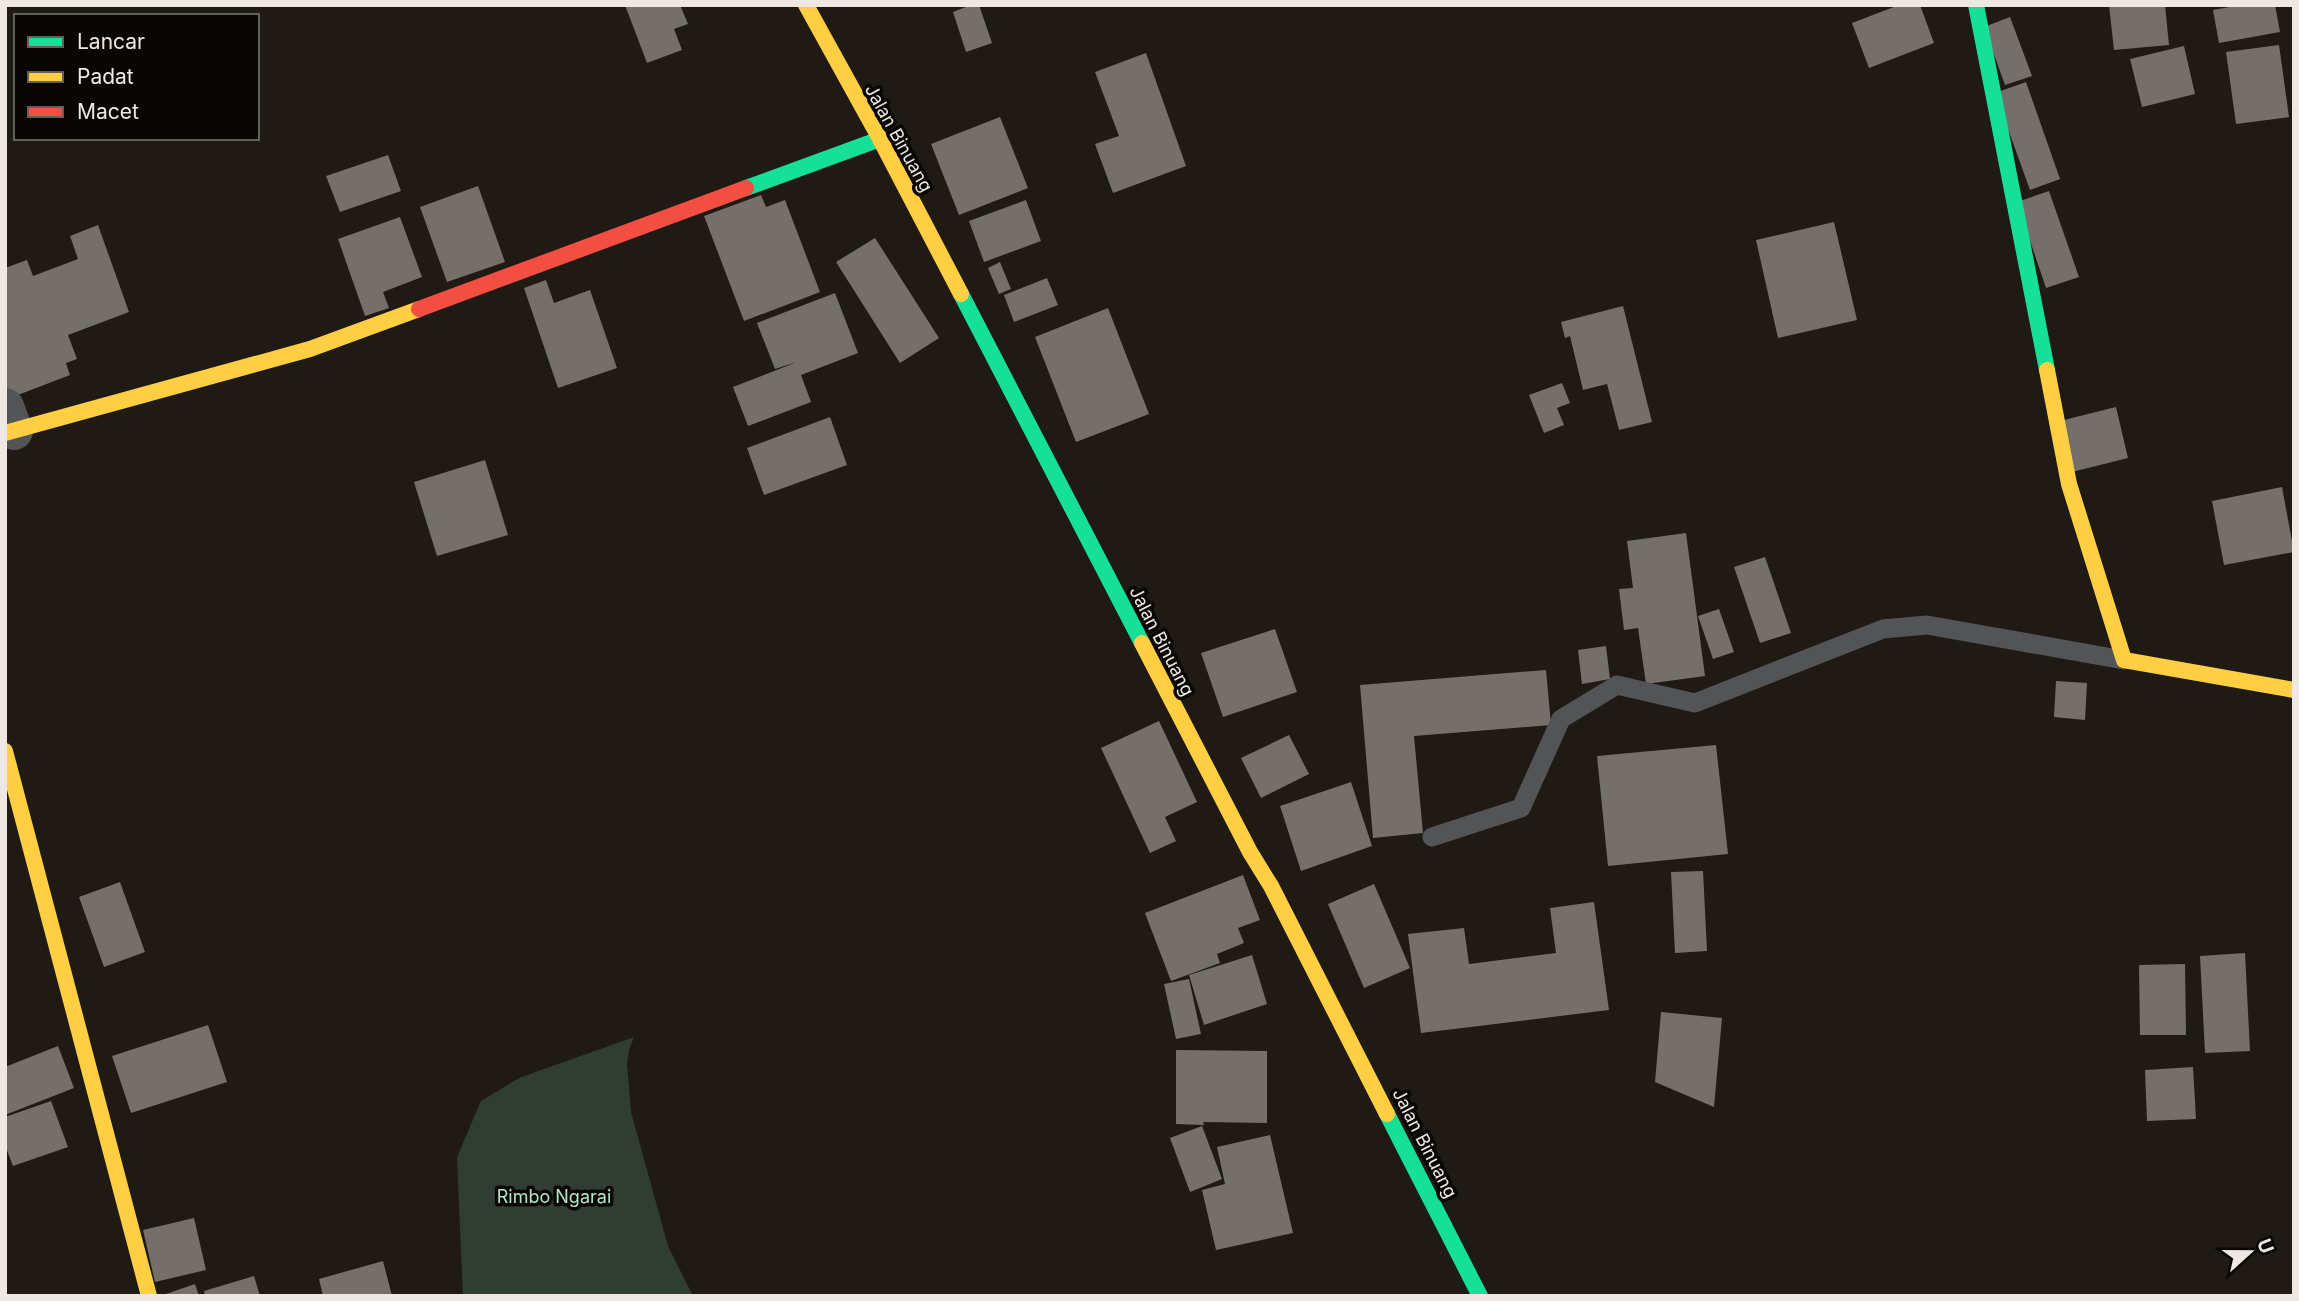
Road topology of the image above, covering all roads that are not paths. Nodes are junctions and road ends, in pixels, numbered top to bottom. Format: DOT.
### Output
graph roads {
  1 [pos="806,5"];
  2 [pos="1976,5"];
  3 [pos="880,139"];
  4 [pos="8,424"];
  5 [pos="2124,660"];
  6 [pos="2294,690"];
  7 [pos="5,751"];
  8 [pos="1432,837"];
  9 [pos="149,1296"];
  10 [pos="1480,1296"];
  1 -- 3 [label="street, Jalan Binuang"];
  2 -- 5 [label="street"];
  3 -- 4 [label="street"];
  3 -- 10 [label="street, Jalan Binuang"];
  5 -- 6 [label="street"];
  5 -- 8 [label="lane"];
  7 -- 9 [label="street"];
}
